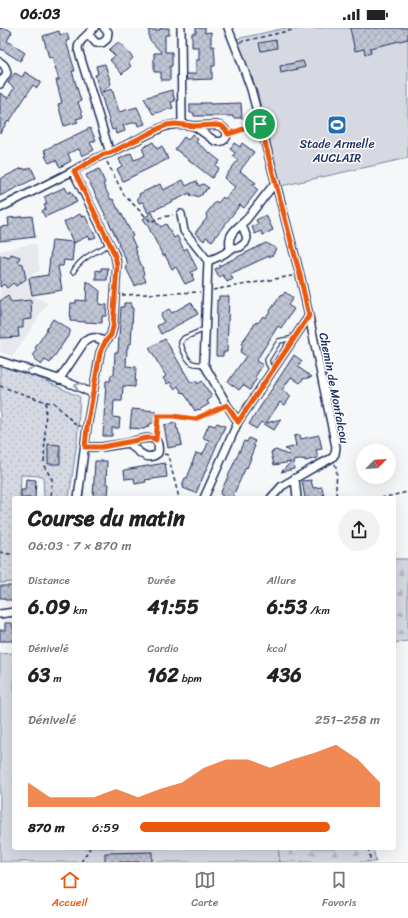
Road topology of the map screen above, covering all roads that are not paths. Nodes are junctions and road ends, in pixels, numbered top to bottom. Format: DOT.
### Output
graph roads {
  1 [pos="94,28"];
  2 [pos="104,28"];
  3 [pos="181,28"];
  4 [pos="228,28"];
  5 [pos="88,34"];
  6 [pos="0,62"];
  7 [pos="0,84"];
  8 [pos="182,124"];
  9 [pos="194,126"];
  10 [pos="107,154"];
  11 [pos="74,171"];
  12 [pos="276,183"];
  13 [pos="0,208"];
  14 [pos="181,214"];
  15 [pos="242,225"];
  16 [pos="110,244"];
  17 [pos="230,249"];
  18 [pos="208,261"];
  19 [pos="73,272"];
  20 [pos="309,316"];
  21 [pos="205,329"];
  22 [pos="293,340"];
  23 [pos="105,342"];
  24 [pos="0,361"];
  25 [pos="204,364"];
  26 [pos="272,371"];
  27 [pos="59,380"];
  28 [pos="94,394"];
  29 [pos="238,422"];
  30 [pos="128,442"];
  31 [pos="85,447"];
  32 [pos="295,478"];
  33 [pos="78,496"];
  34 [pos="205,496"];
  35 [pos="273,496"];
  36 [pos="297,496"];
  37 [pos="12,612"];
  38 [pos="0,614"];
  1 -- 5 [label="street"];
  2 -- 5 [label="street"];
  3 -- 8 [label="street"];
  4 -- 12 [label="street, Chemin de Monfalcou"];
  5 -- 10 [label="street"];
  6 -- 7 [label="street"];
  8 -- 9 [label="street"];
  8 -- 10 [label="street"];
  9 -- 9 [label="street"];
  10 -- 11 [label="street"];
  11 -- 13 [label="street"];
  11 -- 16 [label="street"];
  12 -- 15 [label="street"];
  12 -- 20 [label="street, Chemin de Monfalcou"];
  14 -- 18 [label="street"];
  15 -- 17 [label="street"];
  15 -- 17 [label="street"];
  16 -- 19 [label="lane"];
  16 -- 23 [label="street"];
  17 -- 18 [label="street"];
  18 -- 21 [label="street"];
  20 -- 22 [label="street"];
  20 -- 32 [label="street, Chemin de Monfalcou"];
  21 -- 25 [label="street"];
  21 -- 25 [label="lane"];
  22 -- 26 [label="street"];
  22 -- 26 [label="lane"];
  23 -- 27 [label="street"];
  23 -- 28 [label="street"];
  27 -- 24 [label="street, one-way"];
  25 -- 29 [label="street"];
  26 -- 29 [label="street"];
  28 -- 27 [label="street, one-way"];
  28 -- 31 [label="street"];
  29 -- 34 [label="street"];
  30 -- 30 [label="street"];
  30 -- 31 [label="street"];
  31 -- 33 [label="street"];
  32 -- 35 [label="street"];
  32 -- 36 [label="street"];
  37 -- 38 [label="street"];
}
